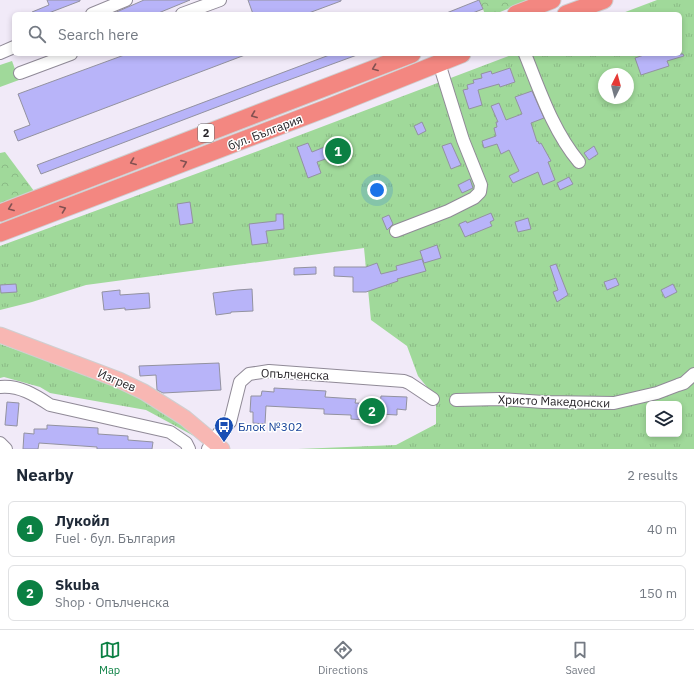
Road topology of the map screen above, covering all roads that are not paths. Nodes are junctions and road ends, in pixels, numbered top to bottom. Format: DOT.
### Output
graph roads {
  1 [pos="126,0"];
  2 [pos="220,0"];
  3 [pos="552,0"];
  4 [pos="604,0"];
  5 [pos="97,12"];
  6 [pos="187,12"];
  7 [pos="521,12"];
  8 [pos="571,12"];
  9 [pos="12,48"];
  10 [pos="0,53"];
  11 [pos="66,56"];
  12 [pos="407,56"];
  13 [pos="457,56"];
  14 [pos="526,56"];
  15 [pos="439,63"];
  16 [pos="20,73"];
  17 [pos="579,162"];
  18 [pos="0,213"];
  19 [pos="396,231"];
  20 [pos="0,233"];
  21 [pos="0,335"];
  22 [pos="694,374"];
  23 [pos="0,387"];
  24 [pos="433,399"];
  25 [pos="456,400"];
  26 [pos="0,443"];
  27 [pos="215,446"];
  28 [pos="6,449"];
  29 [pos="189,449"];
  1 -- 5 [label="street"];
  2 -- 6 [label="street"];
  3 -- 7 [label="highway"];
  4 -- 8 [label="highway"];
  9 -- 10 [label="street"];
  11 -- 16 [label="street"];
  12 -- 18 [label="highway, бул. България / 2, one-way"];
  13 -- 15 [label="highway, бул. България / 2"];
  14 -- 17 [label="street"];
  15 -- 19 [label="street"];
  20 -- 15 [label="highway, бул. България / 2, one-way"];
  21 -- 27 [label="main road, Изгрев"];
  22 -- 25 [label="street, Христо Македонски"];
  23 -- 29 [label="street"];
  24 -- 27 [label="street, Опълченска"];
  26 -- 28 [label="street"];
}
